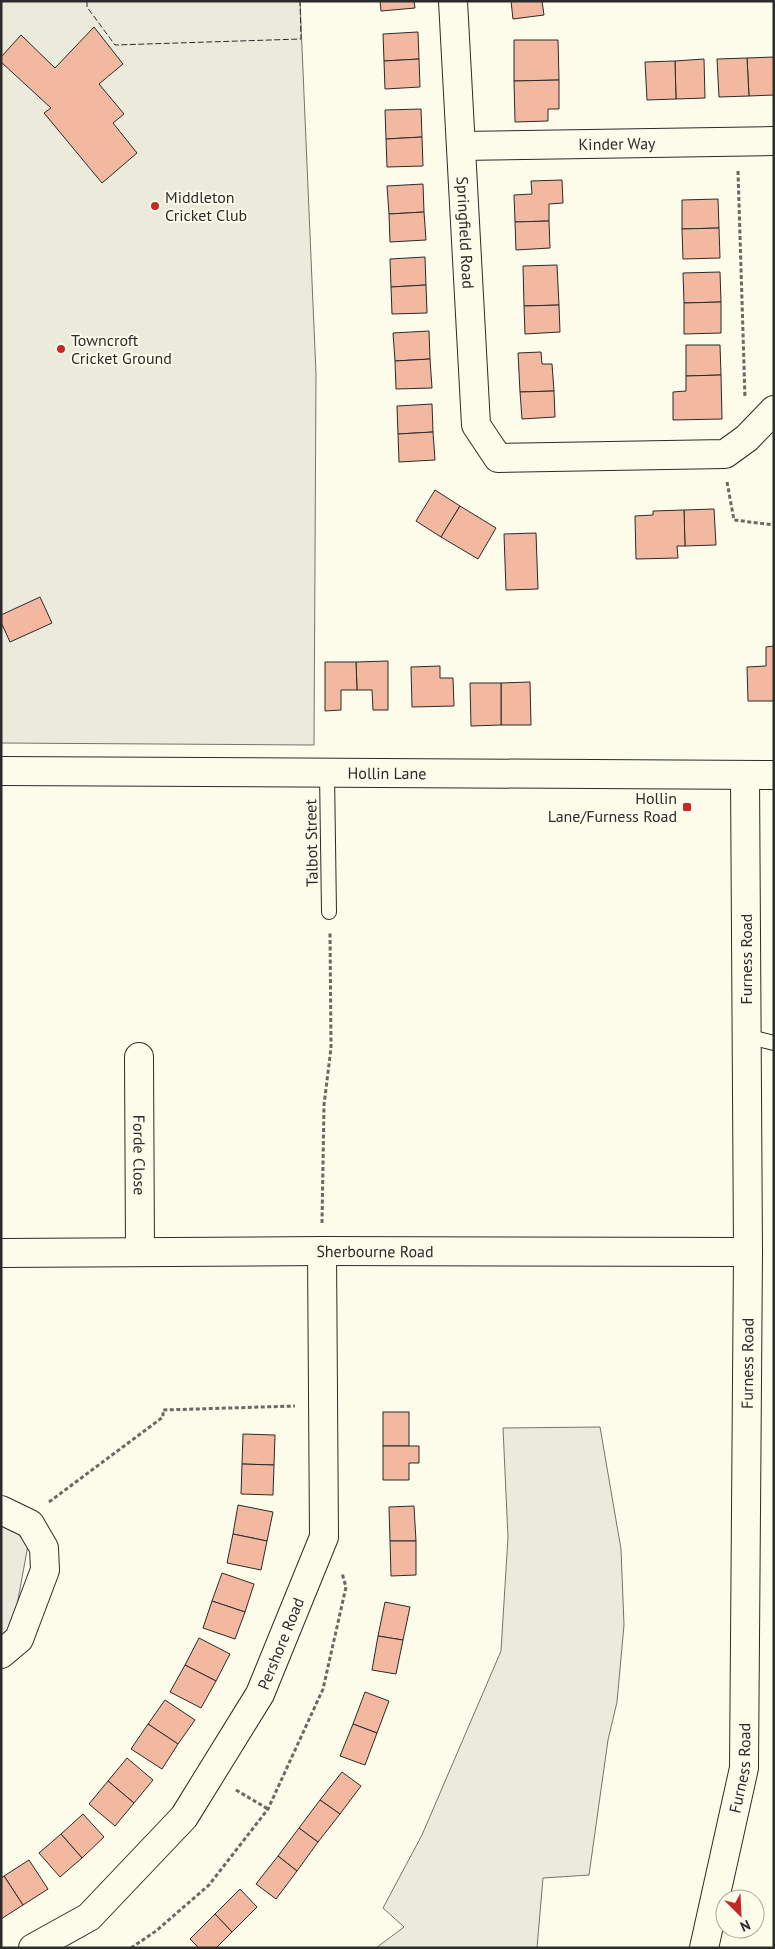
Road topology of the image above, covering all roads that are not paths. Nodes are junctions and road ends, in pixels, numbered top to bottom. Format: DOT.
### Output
graph roads {
  1 [pos="453,1"];
  2 [pos="774,142"];
  3 [pos="461,146"];
  4 [pos="774,410"];
  5 [pos="1,771"];
  6 [pos="328,773"];
  7 [pos="774,775"];
  8 [pos="745,776"];
  9 [pos="329,912"];
  10 [pos="746,1036"];
  11 [pos="774,1043"];
  12 [pos="139,1058"];
  13 [pos="322,1251"];
  14 [pos="140,1252"];
  15 [pos="748,1252"];
  16 [pos="1,1253"];
  17 [pos="1,1510"];
  18 [pos="1,1654"];
  19 [pos="33,1948"];
  20 [pos="704,1948"];
  1 -- 3 [label="street, Springfield Road"];
  2 -- 3 [label="street, Kinder Way"];
  3 -- 4 [label="street, Springfield Road"];
  5 -- 6 [label="street, Hollin Lane"];
  6 -- 8 [label="street, Hollin Lane"];
  6 -- 9 [label="lane, Talbot Street"];
  7 -- 8 [label="street, Hollin Lane"];
  8 -- 10 [label="street, Furness Road"];
  10 -- 11 [label="lane"];
  10 -- 15 [label="street, Furness Road"];
  12 -- 14 [label="street, Forde Close"];
  13 -- 14 [label="street, Sherbourne Road"];
  13 -- 15 [label="street, Sherbourne Road"];
  13 -- 19 [label="street, Pershore Road"];
  14 -- 16 [label="street, Sherbourne Road"];
  15 -- 20 [label="street, Furness Road"];
  17 -- 18 [label="street"];
}
